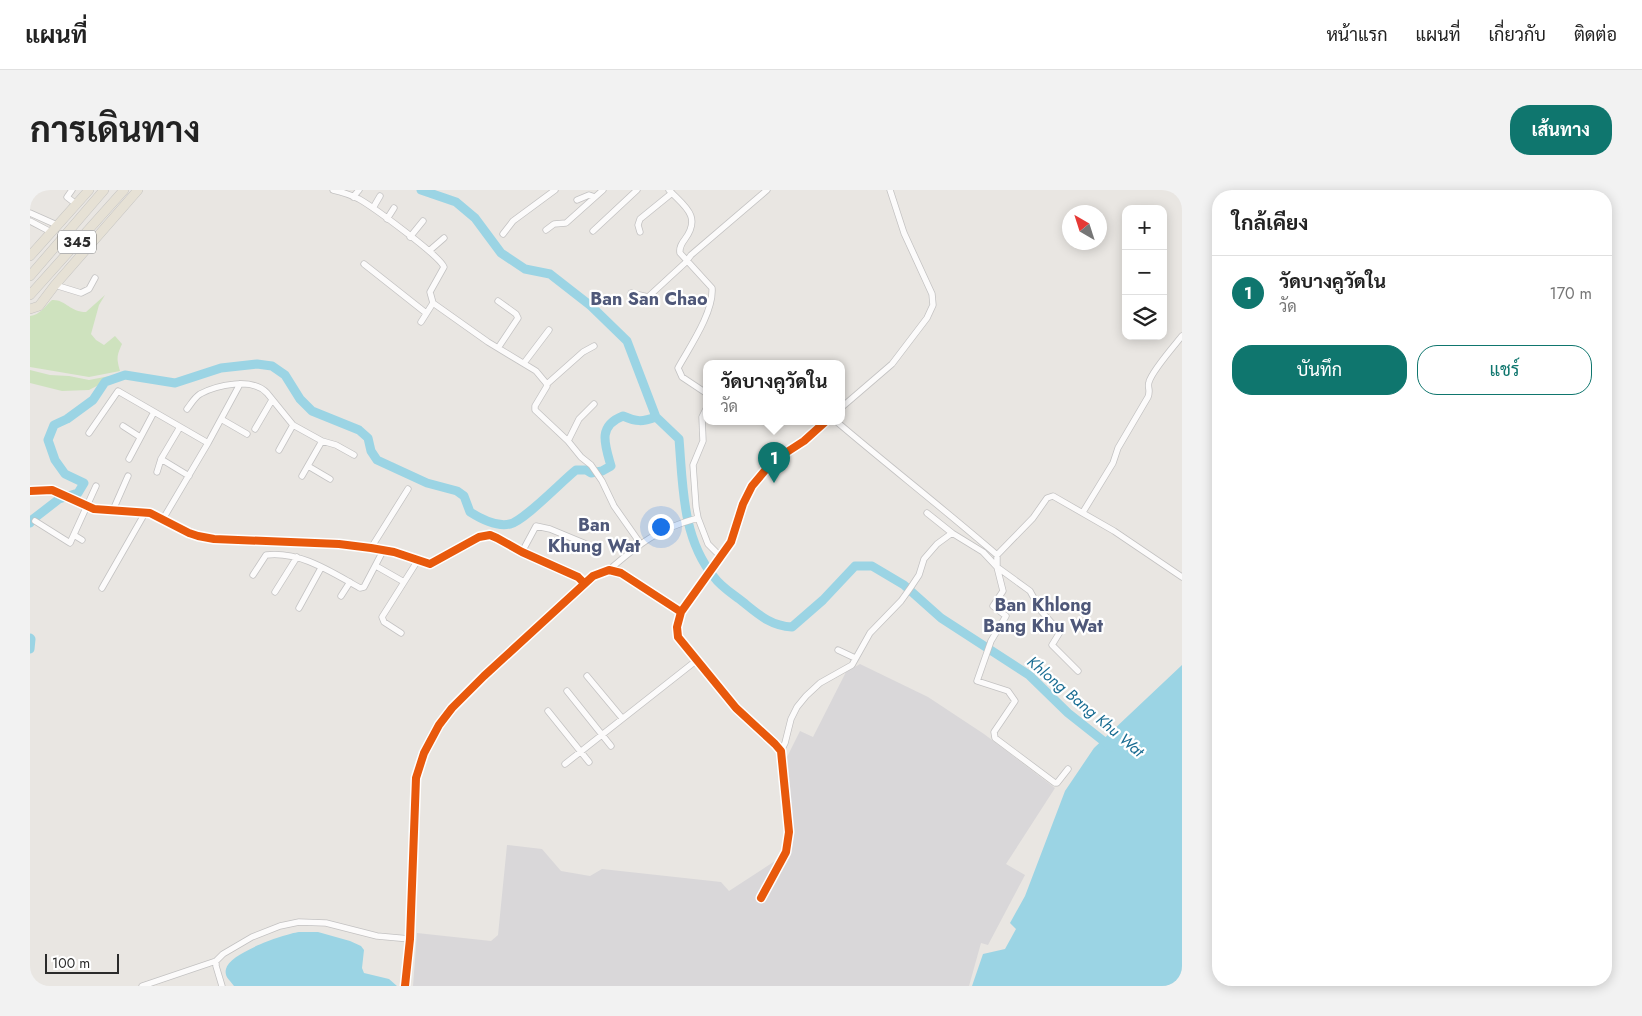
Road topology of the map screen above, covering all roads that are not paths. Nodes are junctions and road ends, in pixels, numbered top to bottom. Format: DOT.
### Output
graph roads {
  1 [pos="72,190"];
  2 [pos="104,190"];
  3 [pos="124,190"];
  4 [pos="138,190"];
  5 [pos="333,190"];
  6 [pos="359,190"];
  7 [pos="555,190"];
  8 [pos="603,190"];
  9 [pos="637,190"];
  10 [pos="767,190"];
  11 [pos="890,190"];
  12 [pos="86,191"];
  13 [pos="670,192"];
  14 [pos="380,196"];
  15 [pos="354,197"];
  16 [pos="595,197"];
  17 [pos="577,200"];
  18 [pos="76,204"];
  19 [pos="373,208"];
  20 [pos="394,208"];
  21 [pos="30,212"];
  22 [pos="387,219"];
  23 [pos="30,221"];
  24 [pos="422,221"];
  25 [pos="54,229"];
  26 [pos="546,230"];
  27 [pos="593,231"];
  28 [pos="640,232"];
  29 [pos="503,234"];
  30 [pos="410,237"];
  31 [pos="444,238"];
  32 [pos="429,251"];
  33 [pos="30,256"];
  34 [pos="686,260"];
  35 [pos="364,264"];
  36 [pos="30,276"];
  37 [pos="95,278"];
  38 [pos="55,285"];
  39 [pos="631,293"];
  40 [pos="31,294"];
  41 [pos="44,299"];
  42 [pos="498,301"];
  43 [pos="433,303"];
  44 [pos="30,309"];
  45 [pos="426,313"];
  46 [pos="421,322"];
  47 [pos="549,330"];
  48 [pos="1182,336"];
  49 [pos="594,346"];
  50 [pos="498,348"];
  51 [pos="524,363"];
  52 [pos="240,384"];
  53 [pos="547,384"];
  54 [pos="703,391"];
  55 [pos="272,400"];
  56 [pos="594,404"];
  57 [pos="845,404"];
  58 [pos="187,409"];
  59 [pos="154,412"];
  60 [pos="703,415"];
  61 [pos="221,420"];
  62 [pos="293,425"];
  63 [pos="822,425"];
  64 [pos="841,425"];
  65 [pos="124,426"];
  66 [pos="180,427"];
  67 [pos="255,429"];
  68 [pos="89,433"];
  69 [pos="247,434"];
  70 [pos="140,437"];
  71 [pos="322,441"];
  72 [pos="568,441"];
  73 [pos="208,444"];
  74 [pos="279,450"];
  75 [pos="354,455"];
  76 [pos="129,459"];
  77 [pos="161,460"];
  78 [pos="308,466"];
  79 [pos="157,472"];
  80 [pos="128,476"];
  81 [pos="188,476"];
  82 [pos="302,476"];
  83 [pos="330,479"];
  84 [pos="96,486"];
  85 [pos="408,489"];
  86 [pos="32,490"];
  87 [pos="30,497"];
  88 [pos="87,506"];
  89 [pos="113,510"];
  90 [pos="1083,512"];
  91 [pos="145,513"];
  92 [pos="927,513"];
  93 [pos="696,518"];
  94 [pos="163,519"];
  95 [pos="35,521"];
  96 [pos="952,533"];
  97 [pos="74,536"];
  98 [pos="82,540"];
  99 [pos="278,542"];
  100 [pos="640,543"];
  101 [pos="591,546"];
  102 [pos="371,548"];
  103 [pos="384,549"];
  104 [pos="522,552"];
  105 [pos="278,554"];
  106 [pos="997,556"];
  107 [pos="297,557"];
  108 [pos="721,557"];
  109 [pos="418,560"];
  110 [pos="376,566"];
  111 [pos="997,567"];
  112 [pos="321,568"];
  113 [pos="609,570"];
  114 [pos="253,575"];
  115 [pos="1182,577"];
  116 [pos="350,582"];
  117 [pos="404,582"];
  118 [pos="584,583"];
  119 [pos="102,588"];
  120 [pos="275,592"];
  121 [pos="341,596"];
  122 [pos="299,608"];
  123 [pos="681,612"];
  124 [pos="401,633"];
  125 [pos="838,650"];
  126 [pos="855,658"];
  127 [pos="697,660"];
  128 [pos="1078,671"];
  129 [pos="587,676"];
  130 [pos="567,691"];
  131 [pos="548,711"];
  132 [pos="622,718"];
  133 [pos="602,735"];
  134 [pos="611,746"];
  135 [pos="781,751"];
  136 [pos="581,752"];
  137 [pos="589,762"];
  138 [pos="565,764"];
  139 [pos="1068,769"];
  140 [pos="761,898"];
  141 [pos="410,939"];
  142 [pos="216,961"];
  143 [pos="142,986"];
  144 [pos="222,986"];
  145 [pos="405,986"];
  1 -- 18 [label="street"];
  2 -- 36 [label="main road, 345"];
  3 -- 40 [label="main road, 345"];
  4 -- 38 [label="main road"];
  5 -- 15 [label="street"];
  6 -- 15 [label="street"];
  7 -- 29 [label="street"];
  8 -- 16 [label="street"];
  9 -- 27 [label="street"];
  10 -- 34 [label="street"];
  11 -- 57 [label="street"];
  12 -- 18 [label="main road"];
  13 -- 28 [label="street"];
  13 -- 34 [label="street"];
  14 -- 19 [label="street"];
  15 -- 19 [label="street"];
  16 -- 17 [label="street"];
  16 -- 26 [label="street"];
  18 -- 25 [label="main road"];
  19 -- 22 [label="street"];
  20 -- 22 [label="street"];
  21 -- 25 [label="street"];
  22 -- 30 [label="street"];
  23 -- 25 [label="street"];
  24 -- 30 [label="street"];
  25 -- 33 [label="main road"];
  30 -- 32 [label="street"];
  31 -- 32 [label="street"];
  32 -- 43 [label="street"];
  34 -- 39 [label="street"];
  34 -- 54 [label="street"];
  35 -- 45 [label="street"];
  37 -- 38 [label="street"];
  38 -- 41 [label="main road"];
  40 -- 41 [label="main road"];
  41 -- 44 [label="main road"];
  42 -- 50 [label="street"];
  43 -- 45 [label="street"];
  43 -- 50 [label="street"];
  45 -- 46 [label="street"];
  47 -- 51 [label="street"];
  48 -- 90 [label="street"];
  49 -- 53 [label="street"];
  50 -- 51 [label="street"];
  51 -- 53 [label="street"];
  52 -- 55 [label="street"];
  52 -- 58 [label="street"];
  52 -- 61 [label="street"];
  53 -- 72 [label="street"];
  55 -- 62 [label="street"];
  55 -- 67 [label="street"];
  56 -- 72 [label="street"];
  59 -- 66 [label="street"];
  59 -- 68 [label="street"];
  59 -- 70 [label="street"];
  60 -- 93 [label="street"];
  61 -- 69 [label="street"];
  61 -- 73 [label="street"];
  62 -- 71 [label="street"];
  62 -- 74 [label="street"];
  63 -- 108 [label="street"];
  64 -- 106 [label="street"];
  65 -- 70 [label="street"];
  66 -- 73 [label="street"];
  66 -- 77 [label="street"];
  70 -- 76 [label="street"];
  71 -- 75 [label="street"];
  71 -- 78 [label="street"];
  72 -- 100 [label="street"];
  73 -- 81 [label="street"];
  77 -- 79 [label="street"];
  77 -- 81 [label="street"];
  78 -- 82 [label="street"];
  78 -- 83 [label="street"];
  80 -- 89 [label="street"];
  81 -- 94 [label="street"];
  84 -- 88 [label="street"];
  85 -- 102 [label="street"];
  86 -- 87 [label="street"];
  86 -- 88 [label="street"];
  88 -- 89 [label="street"];
  88 -- 97 [label="street"];
  89 -- 91 [label="street"];
  90 -- 106 [label="street"];
  90 -- 115 [label="street"];
  91 -- 94 [label="street"];
  91 -- 119 [label="street"];
  92 -- 96 [label="street"];
  93 -- 100 [label="street"];
  93 -- 108 [label="street"];
  94 -- 99 [label="street"];
  95 -- 97 [label="street"];
  96 -- 111 [label="street"];
  96 -- 126 [label="street"];
  97 -- 98 [label="street"];
  99 -- 102 [label="street"];
  99 -- 105 [label="street"];
  100 -- 113 [label="street"];
  101 -- 104 [label="street"];
  102 -- 103 [label="street"];
  103 -- 109 [label="street"];
  103 -- 110 [label="street"];
  104 -- 109 [label="street"];
  104 -- 118 [label="street"];
  105 -- 107 [label="street"];
  105 -- 114 [label="street"];
  106 -- 111 [label="street"];
  107 -- 112 [label="street"];
  107 -- 120 [label="street"];
  108 -- 123 [label="street"];
  109 -- 117 [label="street"];
  110 -- 116 [label="street"];
  110 -- 117 [label="street"];
  111 -- 128 [label="street"];
  111 -- 139 [label="street"];
  112 -- 116 [label="street"];
  112 -- 122 [label="street"];
  113 -- 118 [label="street"];
  113 -- 123 [label="street"];
  116 -- 121 [label="street"];
  117 -- 124 [label="street"];
  118 -- 141 [label="street"];
  123 -- 127 [label="street"];
  125 -- 126 [label="street"];
  126 -- 135 [label="street"];
  127 -- 132 [label="street"];
  127 -- 135 [label="street"];
  129 -- 132 [label="street"];
  130 -- 133 [label="street"];
  131 -- 136 [label="street"];
  132 -- 133 [label="street"];
  133 -- 134 [label="street"];
  133 -- 136 [label="street"];
  135 -- 140 [label="street"];
  136 -- 137 [label="street"];
  136 -- 138 [label="street"];
  141 -- 142 [label="street"];
  141 -- 145 [label="street"];
  142 -- 143 [label="street"];
  142 -- 144 [label="street"];
}
